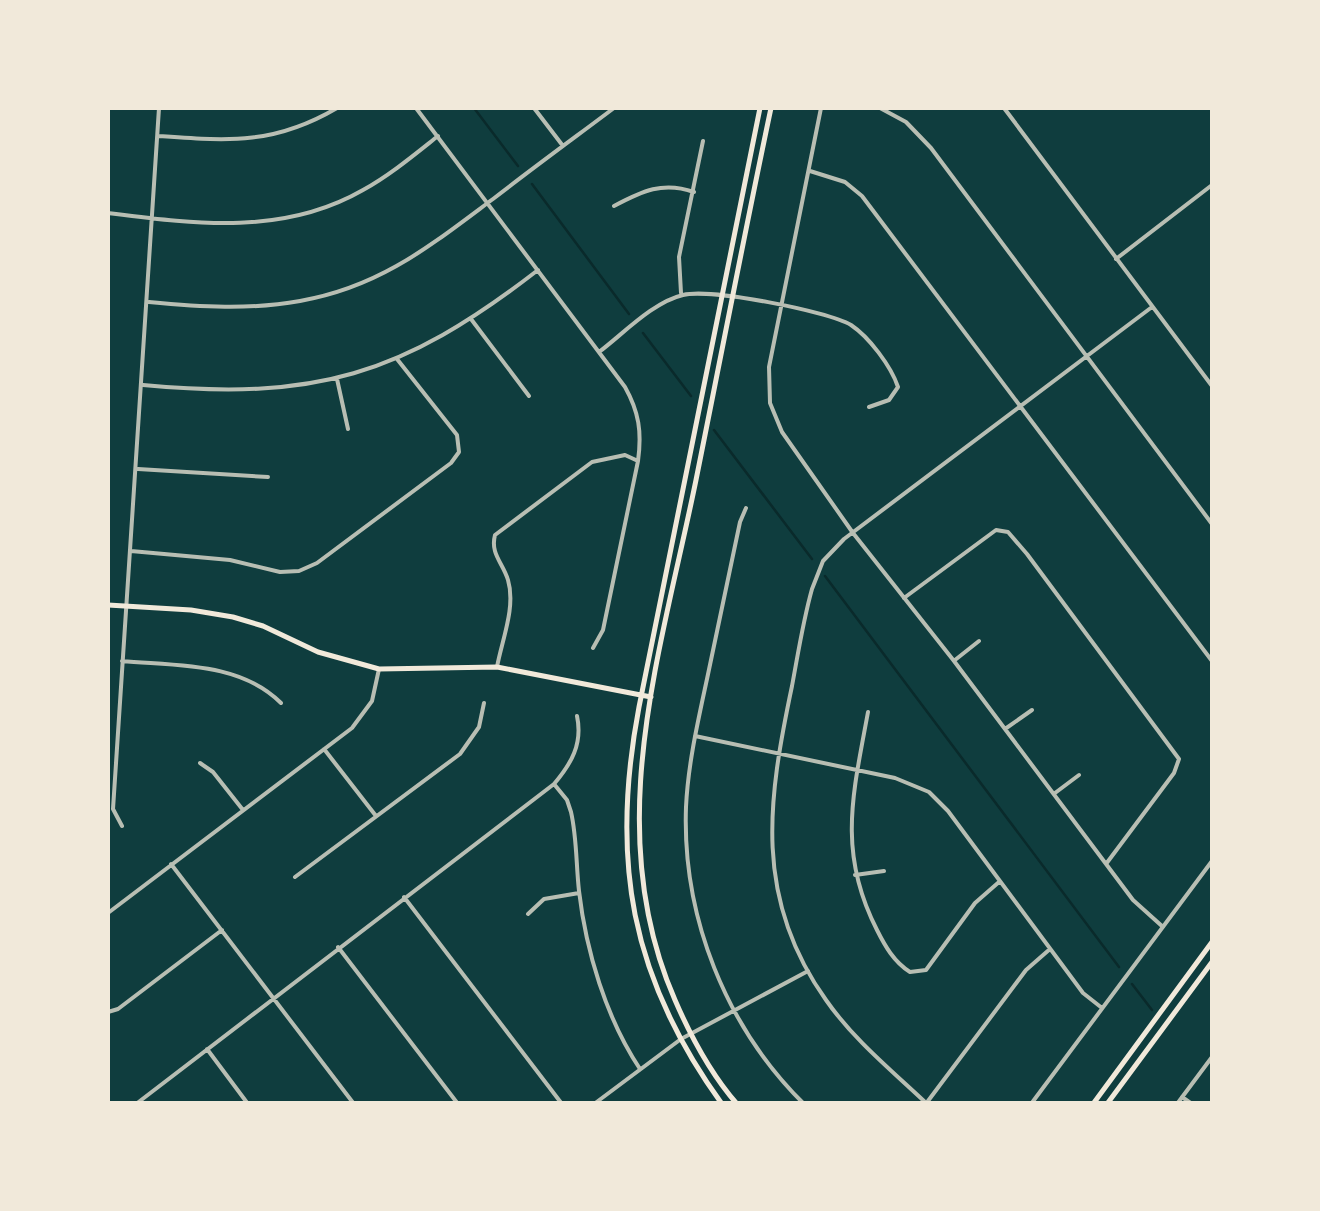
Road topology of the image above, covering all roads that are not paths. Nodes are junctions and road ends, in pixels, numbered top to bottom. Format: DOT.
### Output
graph roads {
  1 [pos="160,108"];
  2 [pos="337,108"];
  3 [pos="416,108"];
  4 [pos="534,108"];
  5 [pos="614,108"];
  6 [pos="760,108"];
  7 [pos="771,108"];
  8 [pos="821,108"];
  9 [pos="880,108"];
  10 [pos="1004,108"];
  11 [pos="158,136"];
  12 [pos="438,136"];
  13 [pos="703,141"];
  14 [pos="563,146"];
  15 [pos="810,171"];
  16 [pos="1212,185"];
  17 [pos="694,192"];
  18 [pos="488,202"];
  19 [pos="614,206"];
  20 [pos="108,213"];
  21 [pos="153,219"];
  22 [pos="1116,258"];
  23 [pos="538,270"];
  24 [pos="682,295"];
  25 [pos="722,295"];
  26 [pos="732,297"];
  27 [pos="147,302"];
  28 [pos="782,306"];
  29 [pos="1152,307"];
  30 [pos="471,320"];
  31 [pos="598,353"];
  32 [pos="1086,356"];
  33 [pos="397,359"];
  34 [pos="337,379"];
  35 [pos="142,384"];
  36 [pos="1212,386"];
  37 [pos="530,396"];
  38 [pos="1021,406"];
  39 [pos="869,407"];
  40 [pos="348,429"];
  41 [pos="638,461"];
  42 [pos="136,468"];
  43 [pos="268,477"];
  44 [pos="746,508"];
  45 [pos="1212,524"];
  46 [pos="852,533"];
  47 [pos="129,551"];
  48 [pos="904,598"];
  49 [pos="108,606"];
  50 [pos="126,607"];
  51 [pos="979,641"];
  52 [pos="593,648"];
  53 [pos="954,661"];
  54 [pos="1212,661"];
  55 [pos="122,662"];
  56 [pos="497,667"];
  57 [pos="379,668"];
  58 [pos="641,695"];
  59 [pos="651,697"];
  60 [pos="281,703"];
  61 [pos="484,703"];
  62 [pos="1032,710"];
  63 [pos="868,712"];
  64 [pos="577,716"];
  65 [pos="1005,729"];
  66 [pos="695,736"];
  67 [pos="324,749"];
  68 [pos="778,754"];
  69 [pos="200,764"];
  70 [pos="857,770"];
  71 [pos="1079,775"];
  72 [pos="554,784"];
  73 [pos="1054,794"];
  74 [pos="243,810"];
  75 [pos="376,816"];
  76 [pos="122,826"];
  77 [pos="1212,861"];
  78 [pos="171,864"];
  79 [pos="1106,865"];
  80 [pos="884,871"];
  81 [pos="855,875"];
  82 [pos="295,877"];
  83 [pos="1000,881"];
  84 [pos="579,893"];
  85 [pos="404,896"];
  86 [pos="108,913"];
  87 [pos="528,914"];
  88 [pos="1163,926"];
  89 [pos="222,930"];
  90 [pos="1212,942"];
  91 [pos="338,946"];
  92 [pos="1050,950"];
  93 [pos="1204,953"];
  94 [pos="1212,961"];
  95 [pos="808,971"];
  96 [pos="273,996"];
  97 [pos="1102,1008"];
  98 [pos="732,1011"];
  99 [pos="108,1012"];
  100 [pos="690,1034"];
  101 [pos="681,1040"];
  102 [pos="207,1049"];
  103 [pos="1212,1057"];
  104 [pos="640,1069"];
  105 [pos="1182,1096"];
  106 [pos="144,1101"];
  107 [pos="926,1103"];
  108 [pos="136,1104"];
  109 [pos="248,1104"];
  110 [pos="354,1104"];
  111 [pos="458,1104"];
  112 [pos="562,1104"];
  113 [pos="594,1104"];
  114 [pos="722,1104"];
  115 [pos="737,1104"];
  116 [pos="804,1104"];
  117 [pos="1031,1104"];
  118 [pos="1092,1104"];
  119 [pos="1107,1104"];
  120 [pos="1177,1104"];
  121 [pos="1192,1104"];
  1 -- 11 [label="street"];
  2 -- 11 [label="street"];
  3 -- 12 [label="street"];
  4 -- 14 [label="street"];
  5 -- 14 [label="street"];
  6 -- 25 [label="main road"];
  7 -- 26 [label="main road"];
  8 -- 15 [label="street"];
  9 -- 32 [label="street"];
  10 -- 22 [label="street"];
  11 -- 21 [label="street"];
  12 -- 18 [label="street"];
  12 -- 21 [label="street"];
  13 -- 17 [label="street"];
  14 -- 18 [label="street"];
  15 -- 28 [label="street"];
  15 -- 38 [label="street"];
  16 -- 22 [label="street"];
  17 -- 19 [label="street"];
  17 -- 24 [label="street"];
  18 -- 23 [label="street"];
  18 -- 27 [label="street"];
  20 -- 21 [label="street"];
  21 -- 27 [label="street"];
  22 -- 29 [label="street"];
  23 -- 30 [label="street"];
  23 -- 31 [label="street"];
  24 -- 25 [label="street"];
  24 -- 31 [label="street"];
  25 -- 26 [label="street"];
  25 -- 58 [label="main road"];
  26 -- 28 [label="street"];
  26 -- 59 [label="main road"];
  27 -- 35 [label="street"];
  28 -- 39 [label="street"];
  28 -- 46 [label="street"];
  29 -- 32 [label="street"];
  29 -- 36 [label="street"];
  30 -- 33 [label="street"];
  30 -- 37 [label="street"];
  31 -- 41 [label="street"];
  32 -- 38 [label="street"];
  32 -- 45 [label="street"];
  33 -- 34 [label="street"];
  33 -- 47 [label="street"];
  34 -- 35 [label="street"];
  34 -- 40 [label="street"];
  35 -- 42 [label="street"];
  38 -- 46 [label="street"];
  38 -- 54 [label="street"];
  41 -- 52 [label="street"];
  41 -- 56 [label="street"];
  42 -- 43 [label="street"];
  42 -- 47 [label="street"];
  44 -- 66 [label="street"];
  46 -- 48 [label="street"];
  46 -- 68 [label="street"];
  47 -- 50 [label="street"];
  48 -- 53 [label="street"];
  48 -- 79 [label="street"];
  49 -- 50 [label="main road"];
  50 -- 55 [label="street"];
  50 -- 57 [label="main road"];
  51 -- 53 [label="street"];
  53 -- 65 [label="street"];
  55 -- 60 [label="street"];
  55 -- 76 [label="street"];
  56 -- 57 [label="main road"];
  56 -- 58 [label="main road"];
  57 -- 67 [label="street"];
  58 -- 59 [label="main road"];
  58 -- 101 [label="main road"];
  59 -- 100 [label="main road"];
  61 -- 75 [label="street"];
  62 -- 65 [label="street"];
  63 -- 70 [label="street"];
  64 -- 72 [label="street"];
  65 -- 73 [label="street"];
  66 -- 68 [label="street"];
  66 -- 98 [label="street"];
  67 -- 74 [label="street"];
  67 -- 75 [label="street"];
  68 -- 70 [label="street"];
  68 -- 95 [label="street"];
  69 -- 74 [label="street"];
  70 -- 81 [label="street"];
  70 -- 83 [label="street"];
  71 -- 73 [label="street"];
  72 -- 84 [label="street"];
  72 -- 85 [label="street"];
  73 -- 79 [label="street"];
  74 -- 78 [label="street"];
  75 -- 82 [label="street"];
  77 -- 88 [label="street"];
  78 -- 86 [label="street"];
  78 -- 89 [label="street"];
  79 -- 88 [label="street"];
  80 -- 81 [label="street"];
  81 -- 83 [label="street"];
  83 -- 92 [label="street"];
  84 -- 87 [label="street"];
  84 -- 104 [label="street"];
  85 -- 91 [label="street"];
  85 -- 112 [label="street"];
  88 -- 97 [label="street"];
  89 -- 96 [label="street"];
  89 -- 99 [label="street"];
  90 -- 93 [label="main road"];
  91 -- 96 [label="street"];
  91 -- 111 [label="street"];
  92 -- 97 [label="street"];
  92 -- 107 [label="street"];
  93 -- 94 [label="street"];
  93 -- 118 [label="main road"];
  94 -- 119 [label="main road"];
  95 -- 98 [label="street"];
  95 -- 107 [label="street"];
  96 -- 102 [label="street"];
  96 -- 110 [label="street"];
  97 -- 117 [label="street"];
  98 -- 100 [label="street"];
  98 -- 116 [label="street"];
  100 -- 101 [label="street"];
  100 -- 115 [label="main road"];
  101 -- 104 [label="street"];
  101 -- 114 [label="main road"];
  102 -- 106 [label="street"];
  102 -- 109 [label="street"];
  103 -- 105 [label="street"];
  104 -- 113 [label="street"];
  105 -- 120 [label="street"];
  105 -- 121 [label="street"];
  106 -- 108 [label="street"];
}
